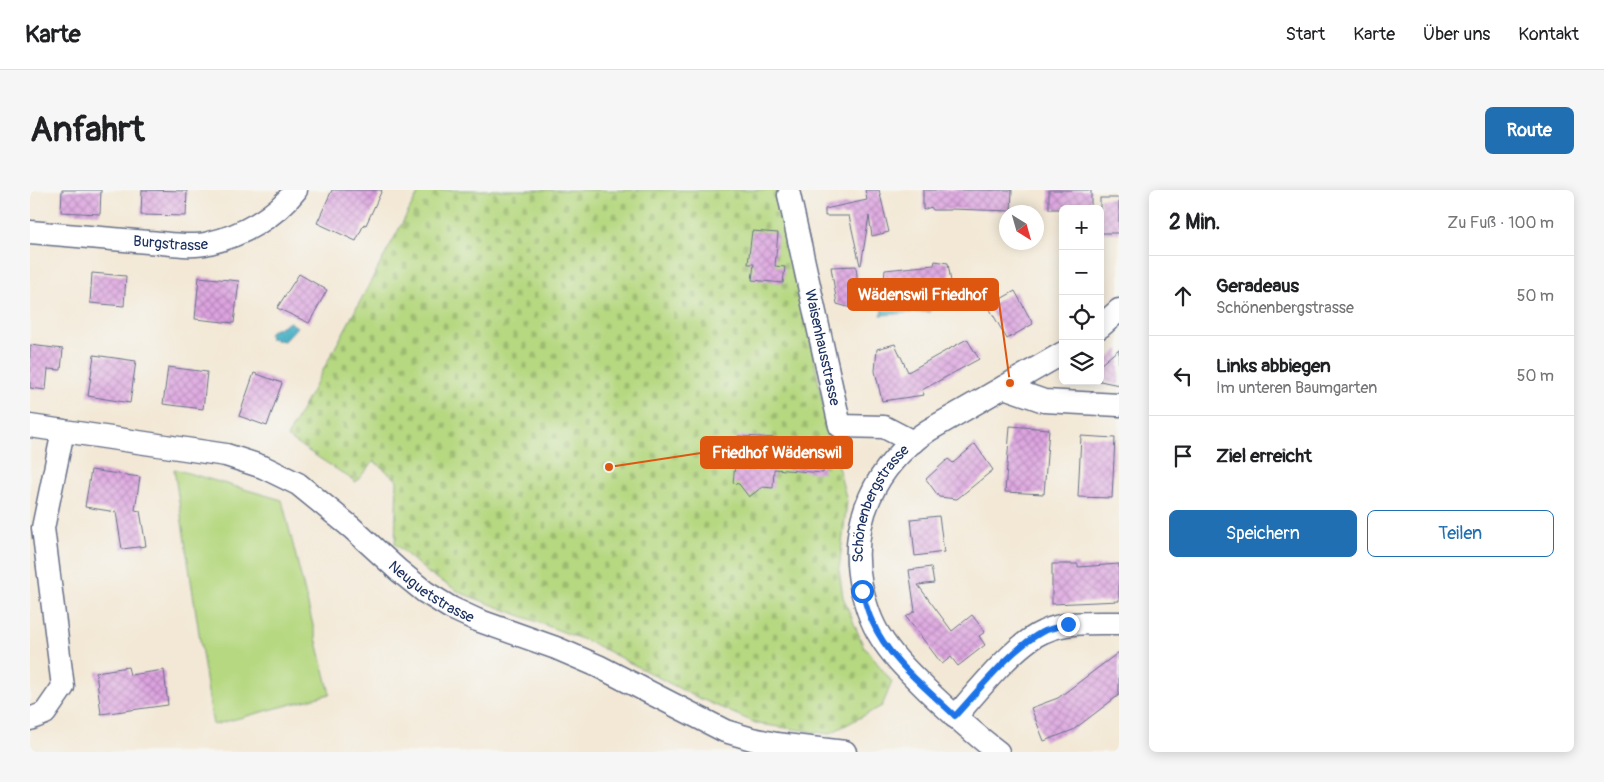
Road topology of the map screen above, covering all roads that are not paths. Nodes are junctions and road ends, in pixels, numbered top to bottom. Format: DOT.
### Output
graph roads {
  1 [pos="296,190"];
  2 [pos="789,195"];
  3 [pos="30,232"];
  4 [pos="1119,310"];
  5 [pos="1104,323"];
  6 [pos="1059,355"];
  7 [pos="1004,387"];
  8 [pos="1119,405"];
  9 [pos="30,426"];
  10 [pos="63,431"];
  11 [pos="912,442"];
  12 [pos="1119,622"];
  13 [pos="955,716"];
  14 [pos="30,720"];
  15 [pos="987,749"];
  16 [pos="845,752"];
  1 -- 3 [label="street, Burgstrasse"];
  2 -- 11 [label="street, Waisenhausstrasse"];
  4 -- 5 [label="street"];
  6 -- 7 [label="street, Schönenbergstrasse"];
  7 -- 8 [label="street"];
  7 -- 11 [label="street, Schönenbergstrasse"];
  9 -- 10 [label="street, Neuguetstrasse"];
  10 -- 14 [label="street"];
  10 -- 16 [label="street, Neuguetstrasse"];
  11 -- 13 [label="street, Schönenbergstrasse"];
  12 -- 13 [label="street"];
  13 -- 15 [label="street, Schönenbergstrasse"];
}
